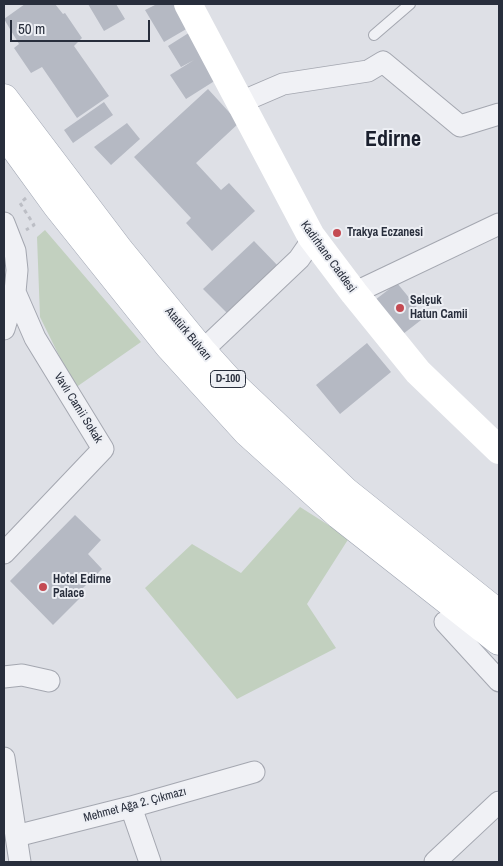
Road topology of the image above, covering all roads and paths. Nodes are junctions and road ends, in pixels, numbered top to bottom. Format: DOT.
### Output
graph roads {
  1 [pos="188,4"];
  2 [pos="410,4"];
  3 [pos="374,35"];
  4 [pos="4,98"];
  5 [pos="240,102"];
  6 [pos="499,114"];
  7 [pos="4,132"];
  8 [pos="4,223"];
  9 [pos="499,224"];
  10 [pos="311,236"];
  11 [pos="15,292"];
  12 [pos="354,294"];
  13 [pos="4,329"];
  14 [pos="202,351"];
  15 [pos="499,450"];
  16 [pos="4,553"];
  17 [pos="499,614"];
  18 [pos="445,622"];
  19 [pos="499,641"];
  20 [pos="4,677"];
  21 [pos="48,681"];
  22 [pos="499,681"];
  23 [pos="4,758"];
  24 [pos="254,772"];
  25 [pos="499,802"];
  26 [pos="132,807"];
  27 [pos="16,836"];
  28 [pos="20,862"];
  29 [pos="150,862"];
  30 [pos="435,862"];
  1 -- 5 [label="main road, Kadirhane Caddesi"];
  2 -- 3 [label="lane"];
  4 -- 14 [label="main road, Atatürk Bulvarı / D-100"];
  5 -- 6 [label="street"];
  5 -- 10 [label="main road, Kadirhane Caddesi"];
  7 -- 19 [label="main road, Atatürk Bulvarı / D-100"];
  8 -- 11 [label="street"];
  9 -- 12 [label="street"];
  10 -- 12 [label="main road, Kadirhane Caddesi"];
  10 -- 14 [label="street"];
  11 -- 13 [label="street"];
  11 -- 16 [label="street, Vavlı Camii Sokak"];
  12 -- 15 [label="main road, Kadirhane Caddesi"];
  14 -- 17 [label="main road, Atatürk Bulvarı / D-100"];
  18 -- 22 [label="street"];
  20 -- 21 [label="street"];
  23 -- 27 [label="street"];
  24 -- 26 [label="street, Mehmet Ağa 2. Çıkmazı"];
  25 -- 30 [label="street"];
  26 -- 27 [label="street, Mehmet Ağa 2. Çıkmazı"];
  26 -- 29 [label="street"];
  27 -- 28 [label="street"];
}
